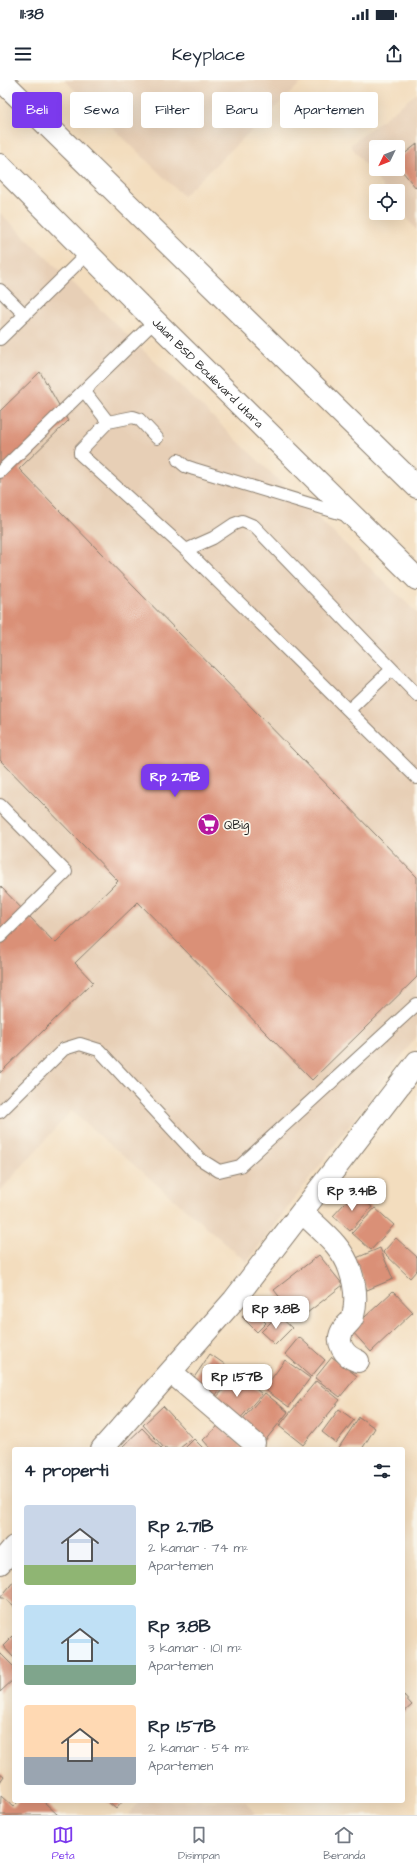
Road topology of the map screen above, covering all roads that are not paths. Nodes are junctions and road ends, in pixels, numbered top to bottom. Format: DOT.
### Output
graph roads {
  1 [pos="1,80"];
  2 [pos="0,165"];
  3 [pos="88,253"];
  4 [pos="0,290"];
  5 [pos="25,315"];
  6 [pos="155,321"];
  7 [pos="0,339"];
  8 [pos="89,386"];
  9 [pos="108,422"];
  10 [pos="157,438"];
  11 [pos="178,460"];
  12 [pos="0,472"];
  13 [pos="417,487"];
  14 [pos="355,517"];
  15 [pos="186,550"];
  16 [pos="417,579"];
  17 [pos="392,669"];
  18 [pos="417,695"];
  19 [pos="349,710"];
  20 [pos="417,778"];
  21 [pos="0,805"];
  22 [pos="0,937"];
  23 [pos="417,1004"];
  24 [pos="417,1062"];
  25 [pos="0,1112"];
  26 [pos="302,1212"];
  27 [pos="358,1361"];
  28 [pos="171,1372"];
  29 [pos="254,1443"];
  30 [pos="104,1447"];
  31 [pos="12,1549"];
  32 [pos="0,1563"];
  1 -- 13 [label="main road"];
  2 -- 3 [label="main road, Jalan BSD Boulevard Utara"];
  3 -- 5 [label="lane"];
  3 -- 6 [label="main road, Jalan BSD Boulevard Utara"];
  4 -- 5 [label="lane"];
  5 -- 7 [label="lane"];
  6 -- 8 [label="lane"];
  6 -- 14 [label="main road, Jalan BSD Boulevard Utara"];
  8 -- 9 [label="lane"];
  8 -- 12 [label="lane"];
  9 -- 10 [label="lane"];
  9 -- 15 [label="lane"];
  11 -- 14 [label="lane"];
  14 -- 16 [label="main road, Jalan BSD Boulevard Utara"];
  15 -- 17 [label="lane"];
  15 -- 19 [label="lane"];
  17 -- 18 [label="lane"];
  17 -- 19 [label="lane"];
  19 -- 20 [label="lane"];
  21 -- 22 [label="lane"];
  23 -- 25 [label="lane"];
  24 -- 26 [label="main road"];
  26 -- 27 [label="main road"];
  26 -- 28 [label="main road"];
  28 -- 29 [label="main road"];
  28 -- 30 [label="main road"];
  31 -- 32 [label="main road"];
}
